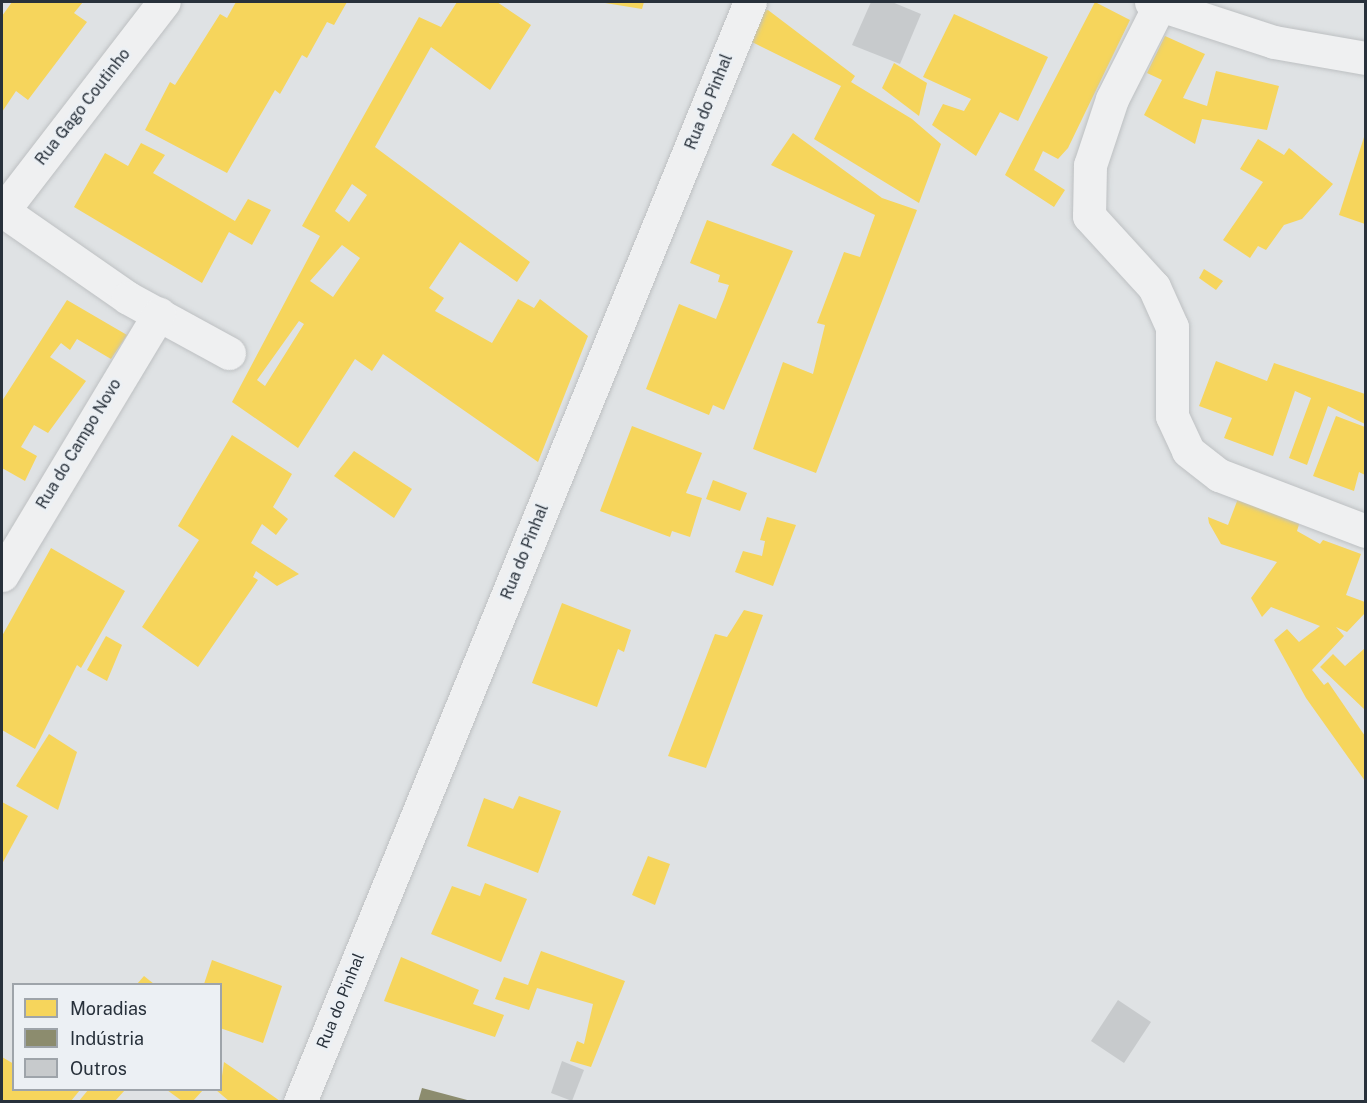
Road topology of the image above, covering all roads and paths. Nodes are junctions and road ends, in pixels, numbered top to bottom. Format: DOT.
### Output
graph roads {
  1 [pos="164,2"];
  2 [pos="750,2"];
  3 [pos="1156,3"];
  4 [pos="1365,58"];
  5 [pos="2,211"];
  6 [pos="159,314"];
  7 [pos="229,353"];
  8 [pos="1365,531"];
  9 [pos="2,575"];
  10 [pos="300,1101"];
  1 -- 5 [label="street, Rua Gago Coutinho"];
  2 -- 10 [label="street, Rua do Pinhal"];
  3 -- 4 [label="street"];
  3 -- 8 [label="street"];
  5 -- 6 [label="street"];
  6 -- 7 [label="street"];
  6 -- 9 [label="street, Rua do Campo Novo"];
}
